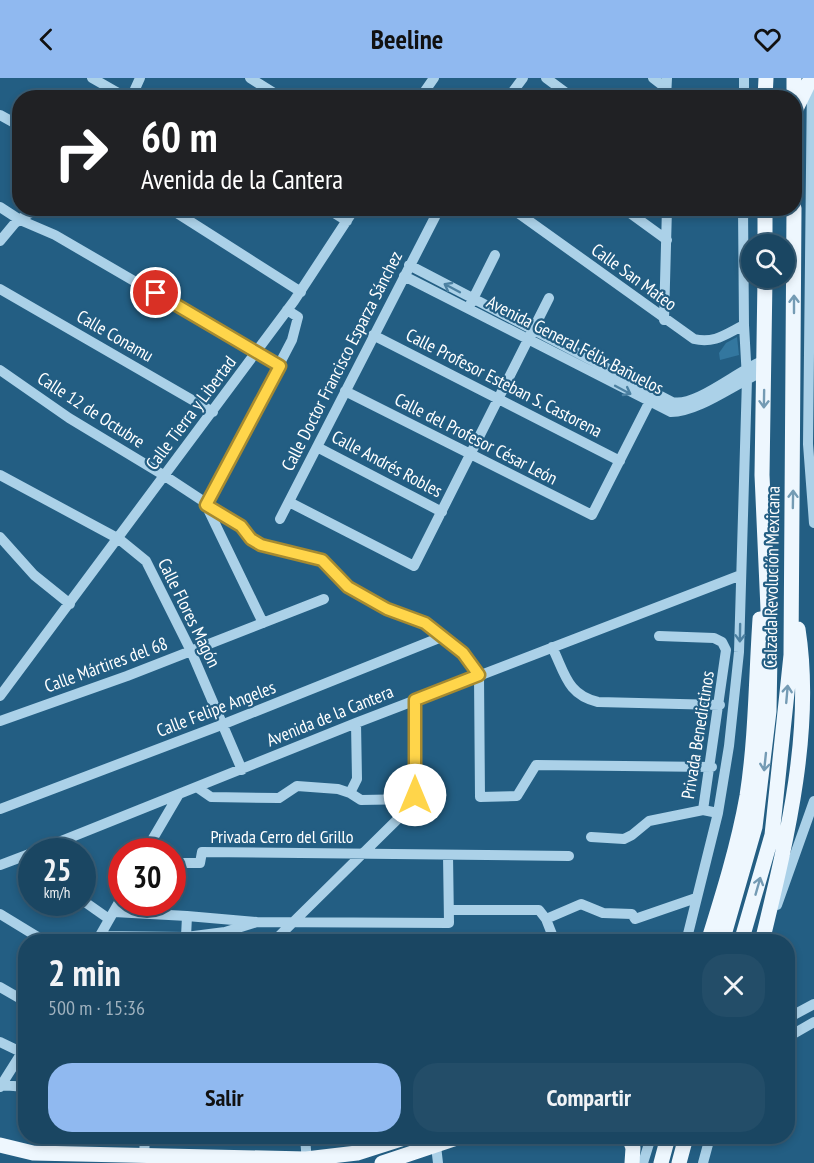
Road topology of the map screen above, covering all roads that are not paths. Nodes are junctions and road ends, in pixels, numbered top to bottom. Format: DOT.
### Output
graph roads {
  1 [pos="92,78"];
  2 [pos="250,78"];
  3 [pos="546,78"];
  4 [pos="652,78"];
  5 [pos="812,78"];
  6 [pos="666,88"];
  7 [pos="114,90"];
  8 [pos="269,90"];
  9 [pos="562,90"];
  10 [pos="802,97"];
  11 [pos="15,216"];
  12 [pos="25,216"];
  13 [pos="181,216"];
  14 [pos="339,216"];
  15 [pos="350,216"];
  16 [pos="522,216"];
  17 [pos="633,216"];
  18 [pos="667,216"];
  19 [pos="744,216"];
  20 [pos="765,216"];
  21 [pos="794,216"];
  22 [pos="435,217"];
  23 [pos="20,219"];
  24 [pos="347,221"];
  25 [pos="765,234"];
  26 [pos="667,240"];
  27 [pos="0,241"];
  28 [pos="495,255"];
  29 [pos="409,265"];
  30 [pos="404,276"];
  31 [pos="765,288"];
  32 [pos="0,289"];
  33 [pos="301,292"];
  34 [pos="549,298"];
  35 [pos="471,304"];
  36 [pos="288,310"];
  37 [pos="664,320"];
  38 [pos="744,325"];
  39 [pos="530,334"];
  40 [pos="373,335"];
  41 [pos="812,344"];
  42 [pos="257,351"];
  43 [pos="280,366"];
  44 [pos="747,366"];
  45 [pos="765,366"];
  46 [pos="0,370"];
  47 [pos="747,379"];
  48 [pos="345,391"];
  49 [pos="654,393"];
  50 [pos="498,399"];
  51 [pos="648,403"];
  52 [pos="682,408"];
  53 [pos="213,412"];
  54 [pos="801,443"];
  55 [pos="317,447"];
  56 [pos="470,455"];
  57 [pos="620,461"];
  58 [pos="0,475"];
  59 [pos="165,476"];
  60 [pos="289,502"];
  61 [pos="206,505"];
  62 [pos="442,512"];
  63 [pos="280,519"];
  64 [pos="814,523"];
  65 [pos="119,539"];
  66 [pos="2,543"];
  67 [pos="765,562"];
  68 [pos="741,575"];
  69 [pos="792,595"];
  70 [pos="324,599"];
  71 [pos="70,604"];
  72 [pos="263,623"];
  73 [pos="444,636"];
  74 [pos="659,636"];
  75 [pos="552,647"];
  76 [pos="191,651"];
  77 [pos="479,675"];
  78 [pos="0,696"];
  79 [pos="415,700"];
  80 [pos="720,705"];
  81 [pos="0,721"];
  82 [pos="356,723"];
  83 [pos="224,724"];
  84 [pos="712,766"];
  85 [pos="242,770"];
  86 [pos="198,788"];
  87 [pos="350,793"];
  88 [pos="179,794"];
  89 [pos="414,799"];
  90 [pos="814,801"];
  91 [pos="0,809"];
  92 [pos="703,810"];
  93 [pos="718,813"];
  94 [pos="813,814"];
  95 [pos="591,837"];
  96 [pos="73,838"];
  97 [pos="153,838"];
  98 [pos="364,854"];
  99 [pos="448,855"];
  100 [pos="569,856"];
  101 [pos="18,860"];
  102 [pos="186,862"];
  103 [pos="0,865"];
  104 [pos="696,898"];
  105 [pos="449,910"];
  106 [pos="0,914"];
  107 [pos="112,916"];
  108 [pos="186,916"];
  109 [pos="546,919"];
  110 [pos="257,922"];
  111 [pos="294,922"];
  112 [pos="33,934"];
  113 [pos="102,934"];
  114 [pos="186,934"];
  115 [pos="209,934"];
  116 [pos="281,934"];
  117 [pos="552,934"];
  118 [pos="688,934"];
  119 [pos="710,934"];
  120 [pos="725,934"];
  121 [pos="743,934"];
  122 [pos="764,934"];
  123 [pos="765,934"];
  124 [pos="0,987"];
  125 [pos="18,997"];
  126 [pos="814,1004"];
  127 [pos="795,1014"];
  128 [pos="814,1022"];
  129 [pos="795,1032"];
  130 [pos="0,1042"];
  131 [pos="18,1049"];
  132 [pos="18,1060"];
  133 [pos="1,1086"];
  134 [pos="18,1087"];
  135 [pos="145,1144"];
  136 [pos="306,1144"];
  137 [pos="385,1144"];
  138 [pos="432,1144"];
  139 [pos="436,1144"];
  140 [pos="632,1144"];
  141 [pos="649,1144"];
  142 [pos="666,1144"];
  143 [pos="684,1144"];
  144 [pos="708,1144"];
  145 [pos="0,1145"];
  146 [pos="144,1156"];
  147 [pos="411,1159"];
  148 [pos="307,1161"];
  149 [pos="382,1163"];
  150 [pos="438,1163"];
  151 [pos="632,1163"];
  152 [pos="643,1163"];
  153 [pos="661,1163"];
  154 [pos="680,1163"];
  155 [pos="703,1163"];
  1 -- 7 [label="street"];
  2 -- 8 [label="street"];
  3 -- 9 [label="street"];
  4 -- 6 [label="street"];
  5 -- 10 [label="main road"];
  5 -- 41 [label="street"];
  11 -- 23 [label="street"];
  12 -- 23 [label="street"];
  13 -- 33 [label="street"];
  14 -- 24 [label="street"];
  15 -- 24 [label="street, Calle Tierra y Libertad"];
  16 -- 37 [label="street, Calle San Mateo"];
  17 -- 26 [label="street"];
  18 -- 26 [label="street"];
  19 -- 38 [label="street, Calzada Revolución Mexicana"];
  20 -- 25 [label="main road"];
  54 -- 21 [label="main road, Calzada Revolución Mexicana, one-way"];
  22 -- 29 [label="street, Calle Doctor Francisco Esparza Sánchez"];
  23 -- 27 [label="street"];
  23 -- 42 [label="street"];
  24 -- 33 [label="street, Calle Tierra y Libertad"];
  26 -- 37 [label="street"];
  28 -- 35 [label="street"];
  29 -- 30 [label="street, Calle Doctor Francisco Esparza Sánchez"];
  35 -- 29 [label="street, Avenida General Félix Bañuelos, one-way"];
  30 -- 35 [label="street, Avenida General Félix Bañuelos"];
  30 -- 40 [label="street, Calle Doctor Francisco Esparza Sánchez"];
  31 -- 45 [label="main road, Calzada Revolución Mexicana"];
  32 -- 53 [label="street, Calle Conamu"];
  33 -- 36 [label="street, Calle Tierra y Libertad"];
  34 -- 39 [label="street"];
  35 -- 39 [label="street, Avenida General Félix Bañuelos"];
  36 -- 42 [label="street, Calle Tierra y Libertad"];
  36 -- 43 [label="street"];
  37 -- 38 [label="street, Calle San Mateo"];
  38 -- 44 [label="street, Calzada Revolución Mexicana"];
  39 -- 49 [label="street, Avenida General Félix Bañuelos"];
  39 -- 50 [label="street"];
  39 -- 51 [label="street, Avenida General Félix Bañuelos, one-way"];
  40 -- 48 [label="street, Calle Doctor Francisco Esparza Sánchez"];
  40 -- 50 [label="street, Calle Profesor Esteban S. Castorena"];
  41 -- 54 [label="street"];
  42 -- 43 [label="street"];
  42 -- 53 [label="street, Calle Tierra y Libertad"];
  43 -- 61 [label="street"];
  44 -- 45 [label="street, Avenida General Félix Bañuelos"];
  44 -- 47 [label="street, Calzada Revolución Mexicana"];
  44 -- 52 [label="street, Avenida General Félix Bañuelos"];
  45 -- 47 [label="street"];
  45 -- 67 [label="main road, Calzada Revolución Mexicana, one-way"];
  46 -- 59 [label="street, Calle 12 de Octubre"];
  47 -- 52 [label="street"];
  47 -- 68 [label="street, Calzada Revolución Mexicana"];
  48 -- 55 [label="street, Calle Doctor Francisco Esparza Sánchez"];
  48 -- 56 [label="street, Calle del Profesor César León"];
  49 -- 51 [label="street"];
  49 -- 52 [label="street, Avenida General Félix Bañuelos"];
  50 -- 56 [label="street"];
  50 -- 57 [label="street, Calle Profesor Esteban S. Castorena"];
  51 -- 52 [label="street, Avenida General Félix Bañuelos"];
  51 -- 57 [label="street"];
  53 -- 59 [label="street, Calle Tierra y Libertad"];
  54 -- 64 [label="street"];
  69 -- 54 [label="main road, Calzada Revolución Mexicana, one-way"];
  55 -- 60 [label="street, Calle Doctor Francisco Esparza Sánchez"];
  55 -- 62 [label="street, Calle Andrés Robles"];
  56 -- 57 [label="street, Calle del Profesor César León"];
  56 -- 62 [label="street"];
  58 -- 65 [label="street, Calle Flores Magón"];
  59 -- 61 [label="street, Calle 12 de Octubre"];
  59 -- 65 [label="street, Calle Tierra y Libertad"];
  60 -- 62 [label="street"];
  60 -- 63 [label="street, Calle Doctor Francisco Esparza Sánchez"];
  61 -- 72 [label="street"];
  61 -- 73 [label="street, Calle 12 de Octubre"];
  65 -- 71 [label="street, Calle Tierra y Libertad"];
  65 -- 76 [label="street, Calle Flores Magón"];
  66 -- 71 [label="street"];
  67 -- 119 [label="main road"];
  67 -- 120 [label="main road, Calzada Revolución Mexicana, one-way"];
  68 -- 75 [label="street, Avenida de la Cantera"];
  68 -- 93 [label="street, Calzada Revolución Mexicana, one-way"];
  121 -- 69 [label="main road, Calzada Revolución Mexicana, one-way"];
  69 -- 122 [label="main road"];
  70 -- 72 [label="street, Calle Mártires del 68"];
  71 -- 78 [label="street, Calle Tierra y Libertad"];
  72 -- 76 [label="street, Calle Mártires del 68"];
  73 -- 77 [label="street, Calle 12 de Octubre"];
  73 -- 83 [label="street, Calle Felipe Angeles"];
  74 -- 80 [label="street, Privada Benedictinos"];
  75 -- 77 [label="street, Avenida de la Cantera"];
  75 -- 80 [label="street"];
  76 -- 81 [label="street, Calle Mártires del 68"];
  76 -- 83 [label="street, Calle Flores Magón"];
  77 -- 79 [label="street, Avenida de la Cantera"];
  77 -- 84 [label="street"];
  79 -- 82 [label="street, Avenida de la Cantera"];
  79 -- 89 [label="street"];
  80 -- 84 [label="street, Privada Benedictinos"];
  82 -- 85 [label="street, Avenida de la Cantera"];
  82 -- 87 [label="street"];
  83 -- 85 [label="street, Calle Flores Magón"];
  83 -- 91 [label="street, Calle Felipe Angeles"];
  84 -- 92 [label="street, Privada Benedictinos"];
  85 -- 86 [label="street, Avenida de la Cantera"];
  86 -- 87 [label="street"];
  86 -- 88 [label="street, Avenida de la Cantera"];
  87 -- 89 [label="street"];
  88 -- 96 [label="street, Avenida de la Cantera"];
  88 -- 97 [label="street"];
  89 -- 98 [label="street"];
  90 -- 94 [label="street"];
  92 -- 93 [label="street, Privada Benedictinos"];
  92 -- 95 [label="street"];
  93 -- 104 [label="street, Calzada Revolución Mexicana"];
  94 -- 123 [label="street"];
  98 -- 99 [label="street"];
  98 -- 102 [label="street, Privada Cerro del Grillo"];
  98 -- 111 [label="street"];
  99 -- 100 [label="street"];
  99 -- 105 [label="street"];
  101 -- 103 [label="street, Avenida de la Cantera"];
  104 -- 109 [label="street"];
  104 -- 118 [label="street, Calzada Revolución Mexicana"];
  105 -- 109 [label="street"];
  105 -- 111 [label="street"];
  106 -- 112 [label="street"];
  107 -- 113 [label="street"];
  108 -- 110 [label="street"];
  108 -- 114 [label="street"];
  109 -- 117 [label="street"];
  110 -- 111 [label="street"];
  110 -- 115 [label="street"];
  111 -- 116 [label="street"];
  124 -- 125 [label="street"];
  126 -- 127 [label="street"];
  128 -- 129 [label="street"];
  130 -- 131 [label="street"];
  132 -- 133 [label="street"];
  133 -- 134 [label="street"];
  135 -- 146 [label="street"];
  136 -- 148 [label="street"];
  137 -- 148 [label="main road"];
  138 -- 147 [label="main road"];
  139 -- 150 [label="street"];
  140 -- 151 [label="main road"];
  141 -- 152 [label="street"];
  142 -- 153 [label="main road"];
  143 -- 154 [label="main road"];
  144 -- 155 [label="street"];
  145 -- 146 [label="main road"];
  146 -- 148 [label="main road"];
  147 -- 149 [label="main road"];
}
